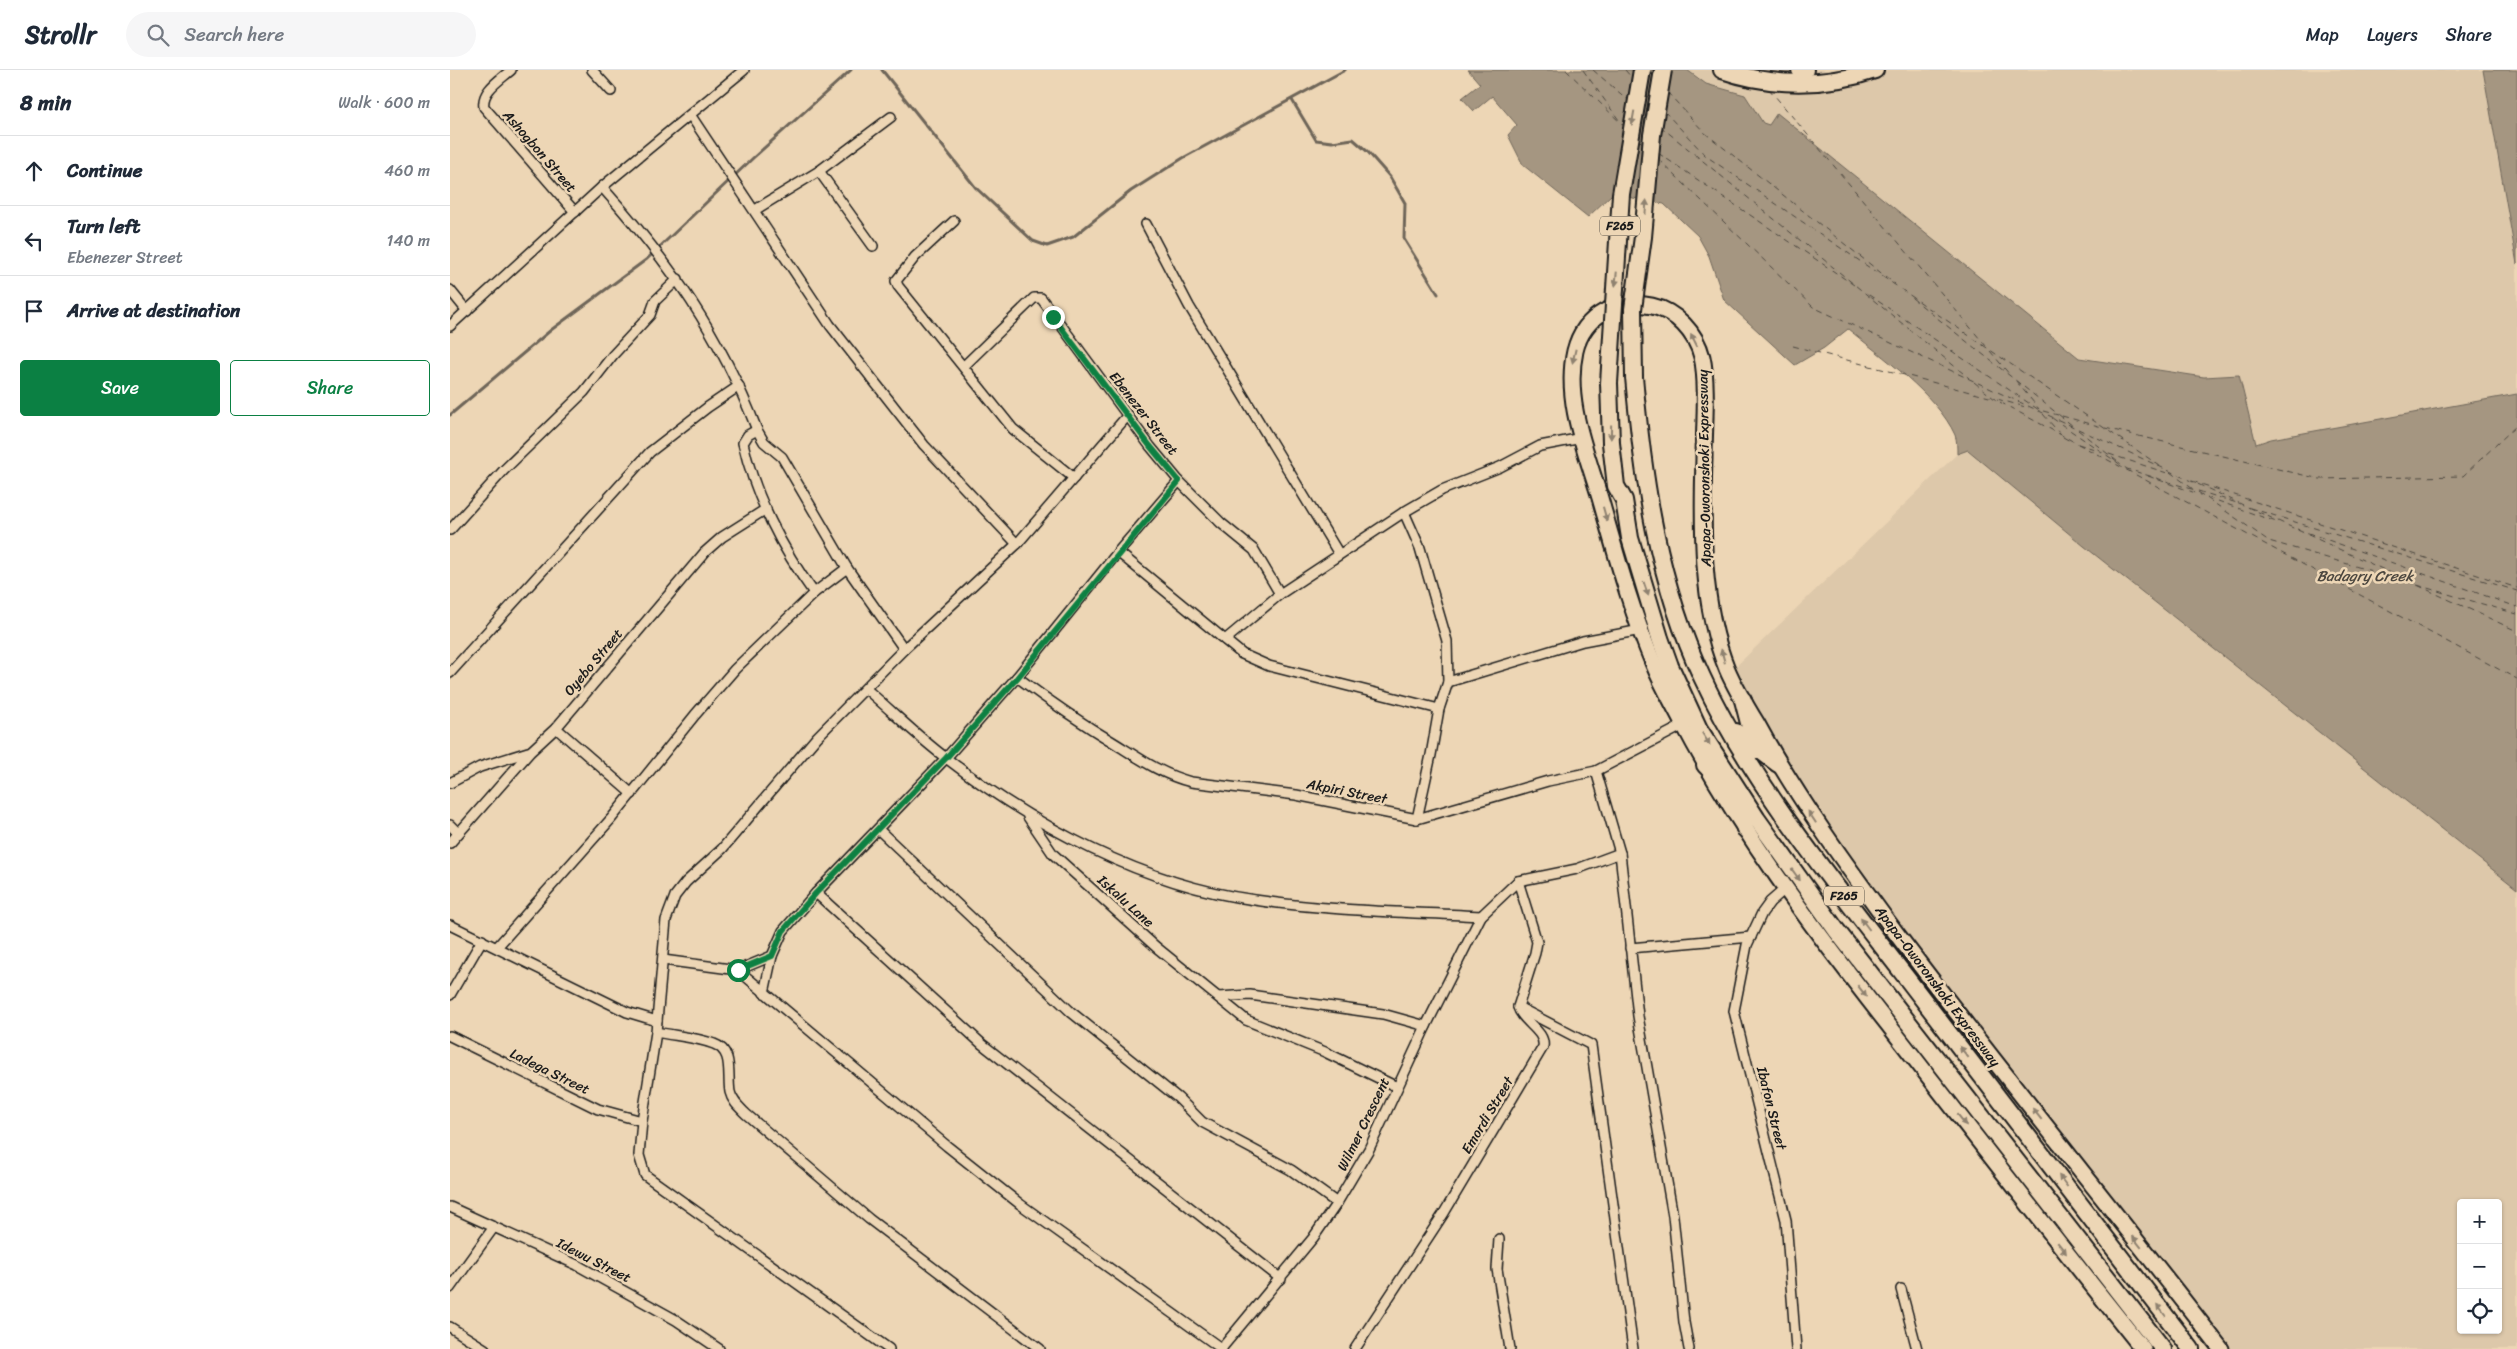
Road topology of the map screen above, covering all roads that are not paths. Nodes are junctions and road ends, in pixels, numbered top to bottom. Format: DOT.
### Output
graph roads {
  1 [pos="511,70"];
  2 [pos="592,70"];
  3 [pos="744,70"];
  4 [pos="1642,70"];
  5 [pos="1663,70"];
  6 [pos="1722,70"];
  7 [pos="1800,70"];
  8 [pos="1805,70"];
  9 [pos="1875,70"];
  10 [pos="611,91"];
  11 [pos="691,116"];
  12 [pos="891,116"];
  13 [pos="819,171"];
  14 [pos="602,187"];
  15 [pos="755,210"];
  16 [pos="574,212"];
  17 [pos="954,221"];
  18 [pos="1146,224"];
  19 [pos="873,246"];
  20 [pos="678,279"];
  21 [pos="450,290"];
  22 [pos="467,311"];
  23 [pos="450,326"];
  24 [pos="964,366"];
  25 [pos="739,386"];
  26 [pos="1128,415"];
  27 [pos="756,430"];
  28 [pos="1582,438"];
  29 [pos="1074,478"];
  30 [pos="1179,481"];
  31 [pos="766,509"];
  32 [pos="1404,512"];
  33 [pos="450,530"];
  34 [pos="1018,544"];
  35 [pos="1118,552"];
  36 [pos="1339,554"];
  37 [pos="847,568"];
  38 [pos="814,593"];
  39 [pos="1280,594"];
  40 [pos="1641,630"];
  41 [pos="1225,640"];
  42 [pos="904,648"];
  43 [pos="450,673"];
  44 [pos="1017,678"];
  45 [pos="1448,682"];
  46 [pos="866,689"];
  47 [pos="1744,700"];
  48 [pos="1439,709"];
  49 [pos="1718,710"];
  50 [pos="1684,725"];
  51 [pos="556,728"];
  52 [pos="1756,747"];
  53 [pos="530,752"];
  54 [pos="946,758"];
  55 [pos="1712,763"];
  56 [pos="1778,764"];
  57 [pos="1596,771"];
  58 [pos="1761,780"];
  59 [pos="450,784"];
  60 [pos="632,794"];
  61 [pos="1027,815"];
  62 [pos="1417,819"];
  63 [pos="1751,824"];
  64 [pos="450,825"];
  65 [pos="879,830"];
  66 [pos="458,833"];
  67 [pos="450,843"];
  68 [pos="1620,853"];
  69 [pos="1518,881"];
  70 [pos="1786,888"];
  71 [pos="816,893"];
  72 [pos="1480,916"];
  73 [pos="450,925"];
  74 [pos="1751,937"];
  75 [pos="482,940"];
  76 [pos="497,947"];
  77 [pos="1630,948"];
  78 [pos="772,956"];
  79 [pos="663,960"];
  80 [pos="738,970"];
  81 [pos="764,993"];
  82 [pos="450,995"];
  83 [pos="1218,997"];
  84 [pos="1518,1007"];
  85 [pos="657,1021"];
  86 [pos="1426,1026"];
  87 [pos="656,1032"];
  88 [pos="450,1036"];
  89 [pos="1397,1087"];
  90 [pos="642,1121"];
  91 [pos="1337,1203"];
  92 [pos="450,1208"];
  93 [pos="494,1227"];
  94 [pos="1499,1239"];
  95 [pos="1281,1279"];
  96 [pos="450,1288"];
  97 [pos="1901,1290"];
  98 [pos="450,1327"];
  99 [pos="485,1349"];
  100 [pos="719,1349"];
  101 [pos="889,1349"];
  102 [pos="1040,1349"];
  103 [pos="1222,1349"];
  104 [pos="1355,1349"];
  105 [pos="1510,1349"];
  106 [pos="1633,1349"];
  107 [pos="1689,1349"];
  108 [pos="1796,1349"];
  109 [pos="1917,1349"];
  110 [pos="2143,1349"];
  111 [pos="2163,1349"];
  112 [pos="2191,1349"];
  113 [pos="2221,1349"];
  1 -- 16 [label="street, Ashogbon Street"];
  2 -- 10 [label="street"];
  3 -- 11 [label="street"];
  4 -- 55 [label="highway, Apapa-Oworonshoki Expressway / F265, one-way, bridge"];
  49 -- 5 [label="highway, Apapa-Oworonshoki Expressway / F265, one-way, bridge"];
  6 -- 9 [label="highway"];
  7 -- 8 [label="highway"];
  11 -- 14 [label="street"];
  11 -- 15 [label="street"];
  12 -- 13 [label="street"];
  13 -- 15 [label="street"];
  13 -- 19 [label="street"];
  14 -- 16 [label="street"];
  14 -- 20 [label="street"];
  15 -- 34 [label="street"];
  16 -- 22 [label="street"];
  17 -- 24 [label="street"];
  18 -- 36 [label="street"];
  20 -- 25 [label="street"];
  20 -- 33 [label="street"];
  21 -- 22 [label="street"];
  22 -- 23 [label="street"];
  24 -- 26 [label="street, Ebenezer Street"];
  24 -- 29 [label="street"];
  25 -- 27 [label="street"];
  25 -- 43 [label="street"];
  26 -- 29 [label="street"];
  26 -- 30 [label="street, Ebenezer Street"];
  27 -- 31 [label="street"];
  27 -- 37 [label="street"];
  28 -- 32 [label="street"];
  28 -- 40 [label="main road, Apapa-Oworonshoki Expressway, one-way"];
  47 -- 28 [label="main road, Apapa-Oworonshoki Expressway, one-way"];
  29 -- 34 [label="street"];
  30 -- 35 [label="street"];
  30 -- 39 [label="street, Ebenezer Street"];
  31 -- 38 [label="street"];
  31 -- 51 [label="street, Oyebo Street"];
  32 -- 36 [label="street"];
  32 -- 45 [label="street"];
  34 -- 42 [label="street"];
  35 -- 41 [label="street"];
  35 -- 44 [label="street"];
  36 -- 39 [label="street"];
  37 -- 38 [label="street"];
  37 -- 42 [label="street"];
  38 -- 60 [label="street"];
  39 -- 41 [label="street"];
  40 -- 45 [label="street"];
  40 -- 50 [label="main road, Apapa-Oworonshoki Expressway"];
  41 -- 48 [label="street"];
  42 -- 46 [label="street"];
  44 -- 54 [label="street"];
  44 -- 62 [label="street, Akpiri Street"];
  45 -- 48 [label="street"];
  46 -- 54 [label="street"];
  46 -- 79 [label="street"];
  47 -- 52 [label="highway"];
  47 -- 56 [label="main road, Apapa-Oworonshoki Expressway"];
  48 -- 62 [label="street"];
  49 -- 52 [label="highway"];
  49 -- 58 [label="highway, Apapa-Oworonshoki Expressway / F265"];
  50 -- 55 [label="main road, Apapa-Oworonshoki Expressway"];
  50 -- 57 [label="street, Akpiri Street"];
  51 -- 53 [label="street, Oyebo Street"];
  51 -- 60 [label="street"];
  52 -- 56 [label="highway"];
  52 -- 58 [label="highway"];
  53 -- 59 [label="street"];
  53 -- 66 [label="street, Oyebo Street"];
  54 -- 61 [label="street"];
  54 -- 65 [label="street"];
  55 -- 63 [label="highway, Apapa-Oworonshoki Expressway / F265"];
  55 -- 63 [label="highway"];
  113 -- 56 [label="main road, Apapa-Oworonshoki Expressway, one-way"];
  57 -- 62 [label="street, Akpiri Street"];
  57 -- 68 [label="street"];
  112 -- 58 [label="highway, Apapa-Oworonshoki Expressway / F265, one-way"];
  60 -- 76 [label="street"];
  61 -- 72 [label="street"];
  61 -- 83 [label="street, Iskalu Lane"];
  63 -- 70 [label="main road, Apapa-Oworonshoki Expressway"];
  63 -- 111 [label="highway, Apapa-Oworonshoki Expressway / F265, one-way"];
  64 -- 66 [label="street"];
  65 -- 71 [label="street"];
  65 -- 91 [label="street"];
  66 -- 67 [label="street, Oyebo Street"];
  68 -- 69 [label="street"];
  68 -- 77 [label="street"];
  69 -- 72 [label="street"];
  69 -- 84 [label="street"];
  70 -- 74 [label="street, Ibafon Street"];
  70 -- 110 [label="main road, Apapa-Oworonshoki Expressway, one-way"];
  71 -- 78 [label="street"];
  71 -- 95 [label="street"];
  72 -- 86 [label="street, Wilmer Crescent"];
  73 -- 75 [label="street"];
  74 -- 77 [label="street"];
  74 -- 108 [label="street, Ibafon Street"];
  75 -- 76 [label="street"];
  75 -- 82 [label="street"];
  76 -- 85 [label="street"];
  77 -- 107 [label="street"];
  78 -- 80 [label="street"];
  78 -- 81 [label="street"];
  79 -- 80 [label="street"];
  79 -- 85 [label="street"];
  80 -- 81 [label="street"];
  81 -- 103 [label="street"];
  83 -- 86 [label="street"];
  83 -- 89 [label="street, Iskalu Lane"];
  84 -- 104 [label="street, Emordi Street"];
  84 -- 106 [label="street"];
  85 -- 87 [label="street"];
  86 -- 89 [label="street, Wilmer Crescent"];
  87 -- 90 [label="street"];
  87 -- 102 [label="street"];
  88 -- 90 [label="street, Ladega Street"];
  89 -- 91 [label="street, Wilmer Crescent"];
  90 -- 101 [label="street"];
  91 -- 95 [label="street, Wilmer Crescent"];
  92 -- 93 [label="street, Idewu Street"];
  93 -- 96 [label="street"];
  93 -- 100 [label="street, Idewu Street"];
  94 -- 105 [label="street"];
  95 -- 103 [label="street, Wilmer Crescent"];
  97 -- 109 [label="street"];
  98 -- 99 [label="street"];
}
